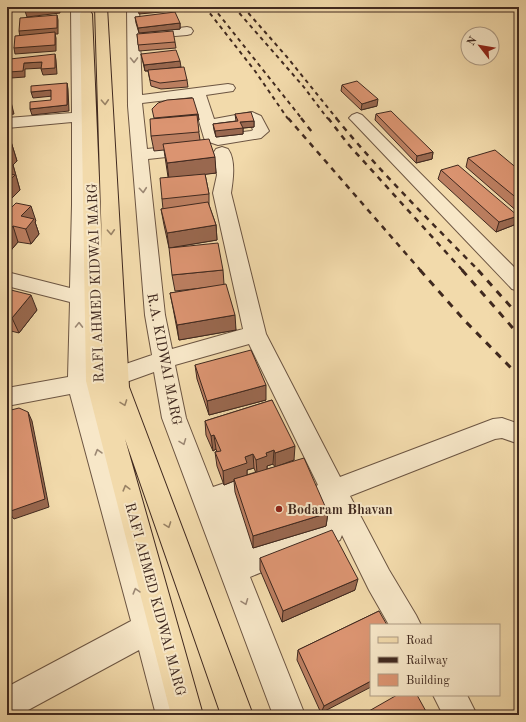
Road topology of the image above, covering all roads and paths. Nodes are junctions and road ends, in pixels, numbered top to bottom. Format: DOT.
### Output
graph roads {
  1 [pos="77,7"];
  2 [pos="86,7"];
  3 [pos="101,7"];
  4 [pos="133,7"];
  5 [pos="187,31"];
  6 [pos="134,36"];
  7 [pos="228,88"];
  8 [pos="198,92"];
  9 [pos="79,117"];
  10 [pos="144,118"];
  11 [pos="357,118"];
  12 [pos="7,123"];
  13 [pos="222,152"];
  14 [pos="146,155"];
  15 [pos="7,279"];
  16 [pos="519,284"];
  17 [pos="80,297"];
  18 [pos="256,334"];
  19 [pos="163,360"];
  20 [pos="98,380"];
  21 [pos="7,397"];
  22 [pos="519,434"];
  23 [pos="333,491"];
  24 [pos="216,498"];
  25 [pos="243,566"];
  26 [pos="405,624"];
  27 [pos="147,629"];
  28 [pos="450,696"];
  29 [pos="7,704"];
  30 [pos="172,715"];
  31 [pos="187,715"];
  32 [pos="237,715"];
  33 [pos="289,715"];
  34 [pos="461,715"];
  1 -- 9 [label="street"];
  2 -- 20 [label="main road, RAFI AHMED KIDWAI MARG"];
  3 -- 20 [label="main road, one-way"];
  4 -- 6 [label="street, R.A. KIDWAI MARG"];
  5 -- 6 [label="street"];
  6 -- 10 [label="street, R.A. KIDWAI MARG, one-way"];
  7 -- 8 [label="street"];
  8 -- 10 [label="street"];
  8 -- 14 [label="street"];
  9 -- 12 [label="street"];
  9 -- 17 [label="street"];
  10 -- 14 [label="street, R.A. KIDWAI MARG"];
  11 -- 16 [label="street"];
  13 -- 18 [label="street"];
  14 -- 19 [label="street, R.A. KIDWAI MARG, one-way"];
  15 -- 17 [label="street"];
  20 -- 17 [label="street, one-way"];
  18 -- 19 [label="street"];
  18 -- 23 [label="street"];
  19 -- 20 [label="street"];
  19 -- 24 [label="street, R.A. KIDWAI MARG, one-way"];
  20 -- 21 [label="street"];
  27 -- 20 [label="street, one-way"];
  31 -- 20 [label="main road, RAFI AHMED KIDWAI MARG, one-way"];
  20 -- 32 [label="main road, one-way"];
  22 -- 23 [label="street"];
  23 -- 26 [label="street"];
  24 -- 25 [label="street, R.A. KIDWAI MARG"];
  24 -- 25 [label="street"];
  25 -- 33 [label="street, one-way"];
  27 -- 29 [label="street"];
  27 -- 30 [label="street"];
  28 -- 34 [label="street"];
}
